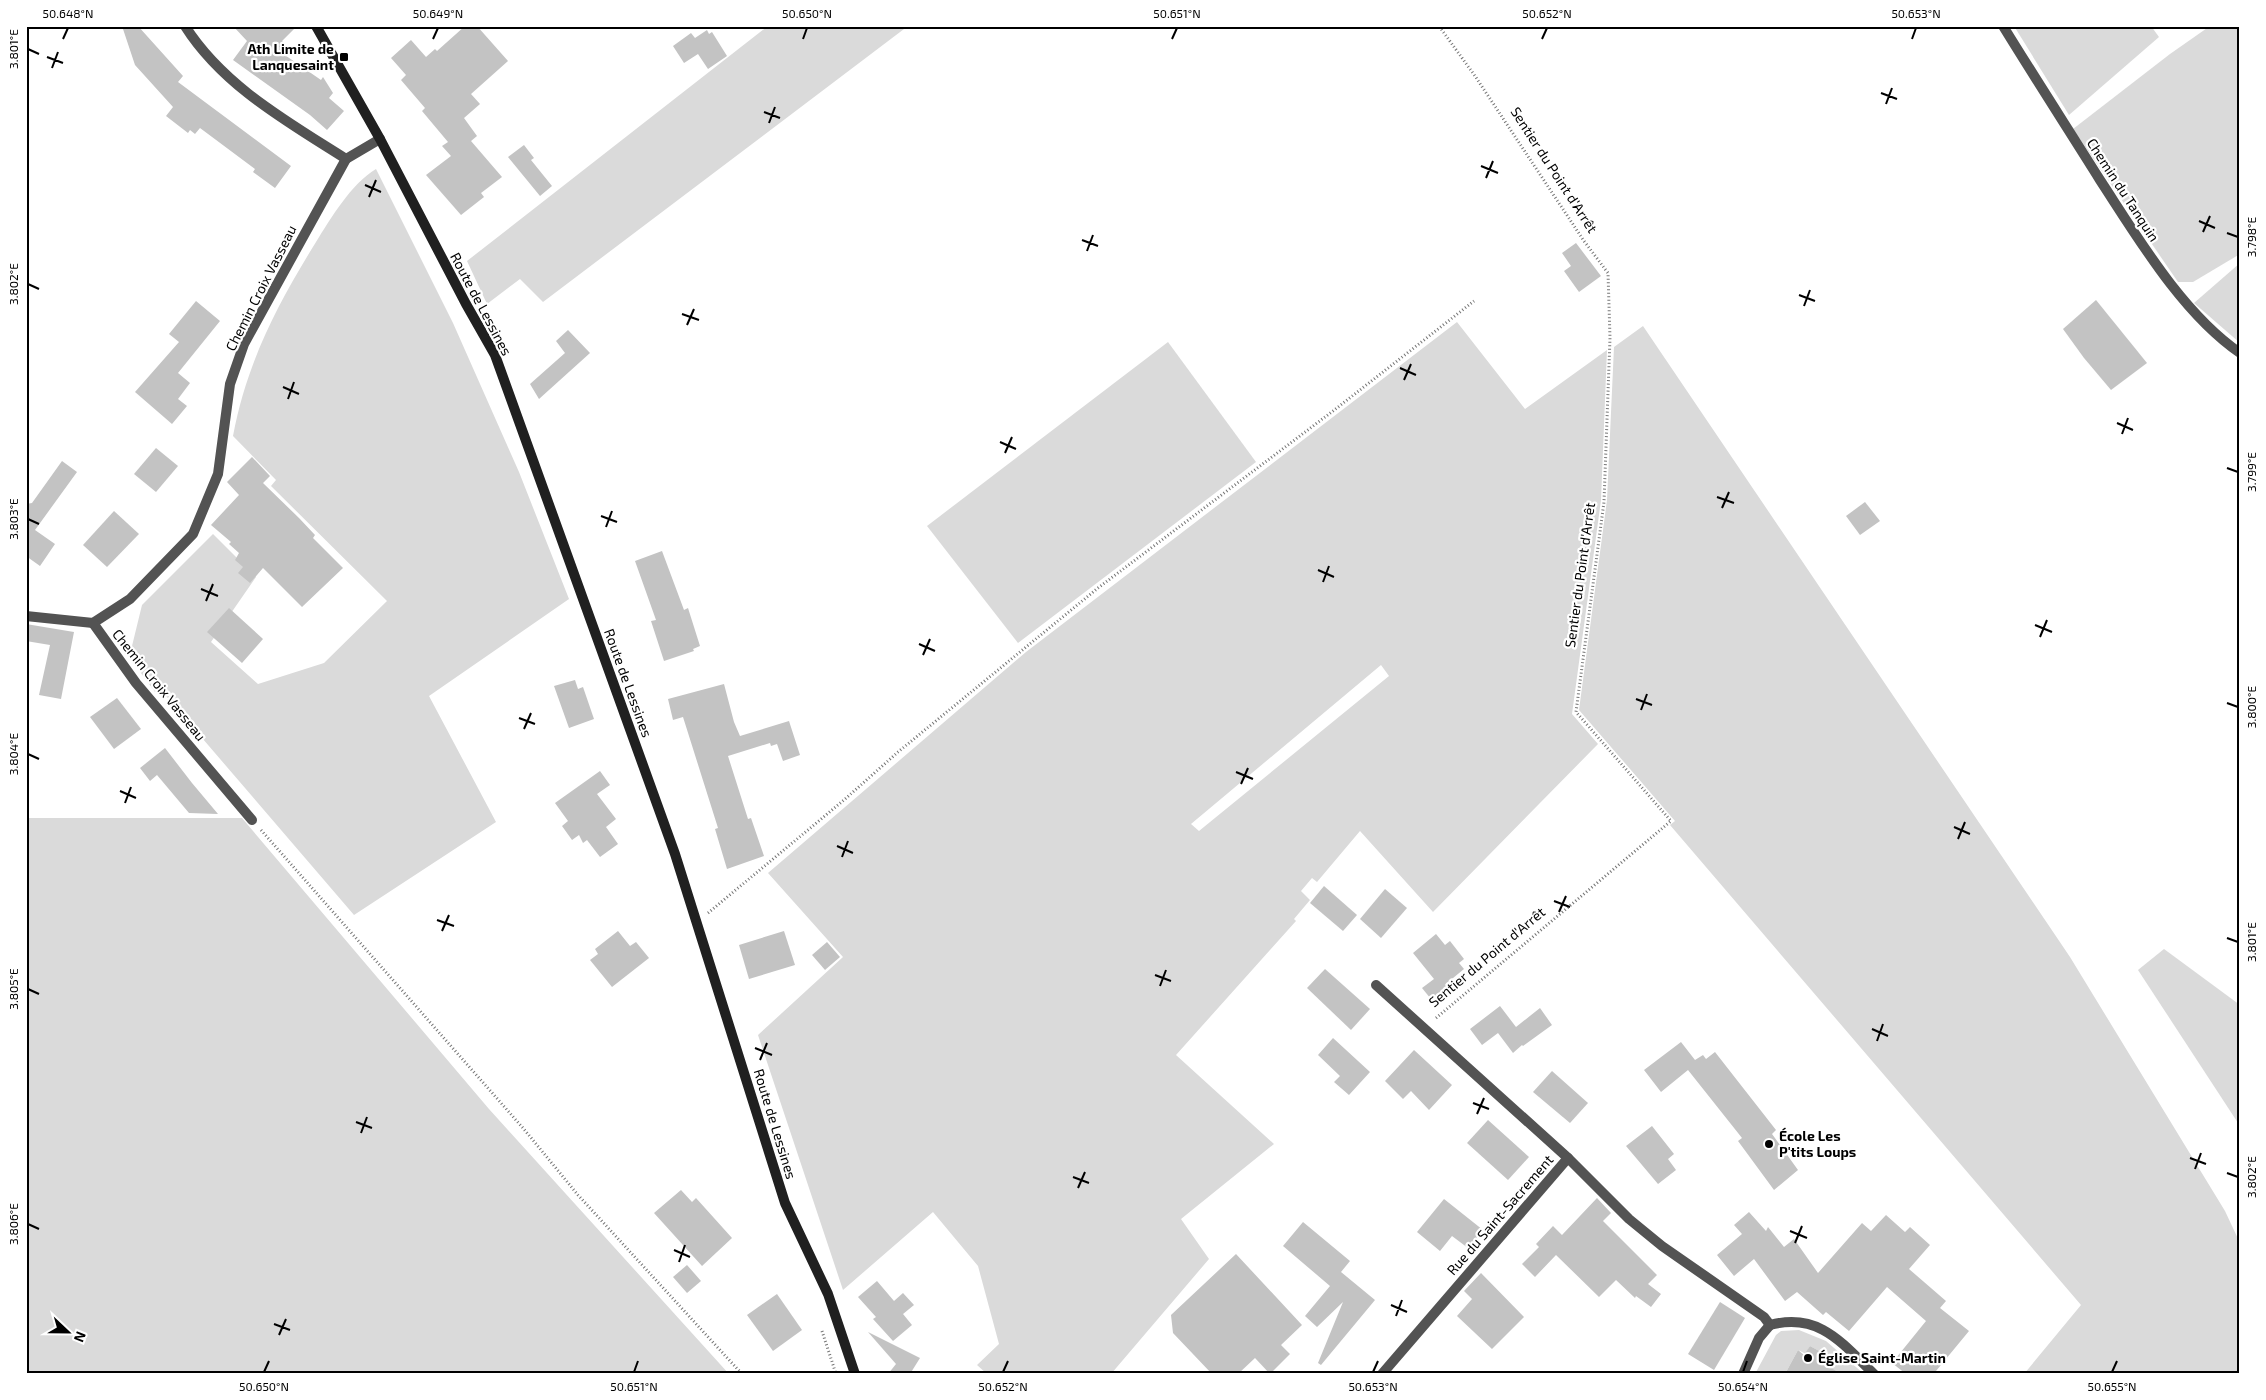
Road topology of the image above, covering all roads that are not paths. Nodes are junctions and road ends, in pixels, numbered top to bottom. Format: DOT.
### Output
graph roads {
  1 [pos="185,26"];
  2 [pos="316,26"];
  3 [pos="2003,26"];
  4 [pos="380,139"];
  5 [pos="346,159"];
  6 [pos="2240,353"];
  7 [pos="26,616"];
  8 [pos="92,623"];
  9 [pos="252,820"];
  10 [pos="1376,985"];
  11 [pos="1568,1158"];
  12 [pos="1770,1325"];
  13 [pos="855,1374"];
  14 [pos="1382,1374"];
  15 [pos="1743,1374"];
  16 [pos="1874,1374"];
  1 -- 5 [label="street"];
  2 -- 4 [label="main road, Route de Lessines"];
  3 -- 6 [label="street, Chemin du Tanquin"];
  4 -- 5 [label="street"];
  4 -- 13 [label="main road, Route de Lessines"];
  5 -- 8 [label="street, Chemin Croix Vasseau"];
  7 -- 8 [label="street"];
  8 -- 9 [label="street, Chemin Croix Vasseau"];
  10 -- 11 [label="street"];
  11 -- 12 [label="street, Rue du Saint-Sacrement"];
  11 -- 14 [label="street, Rue du Saint-Sacrement"];
  12 -- 15 [label="street"];
  12 -- 16 [label="street"];
}
